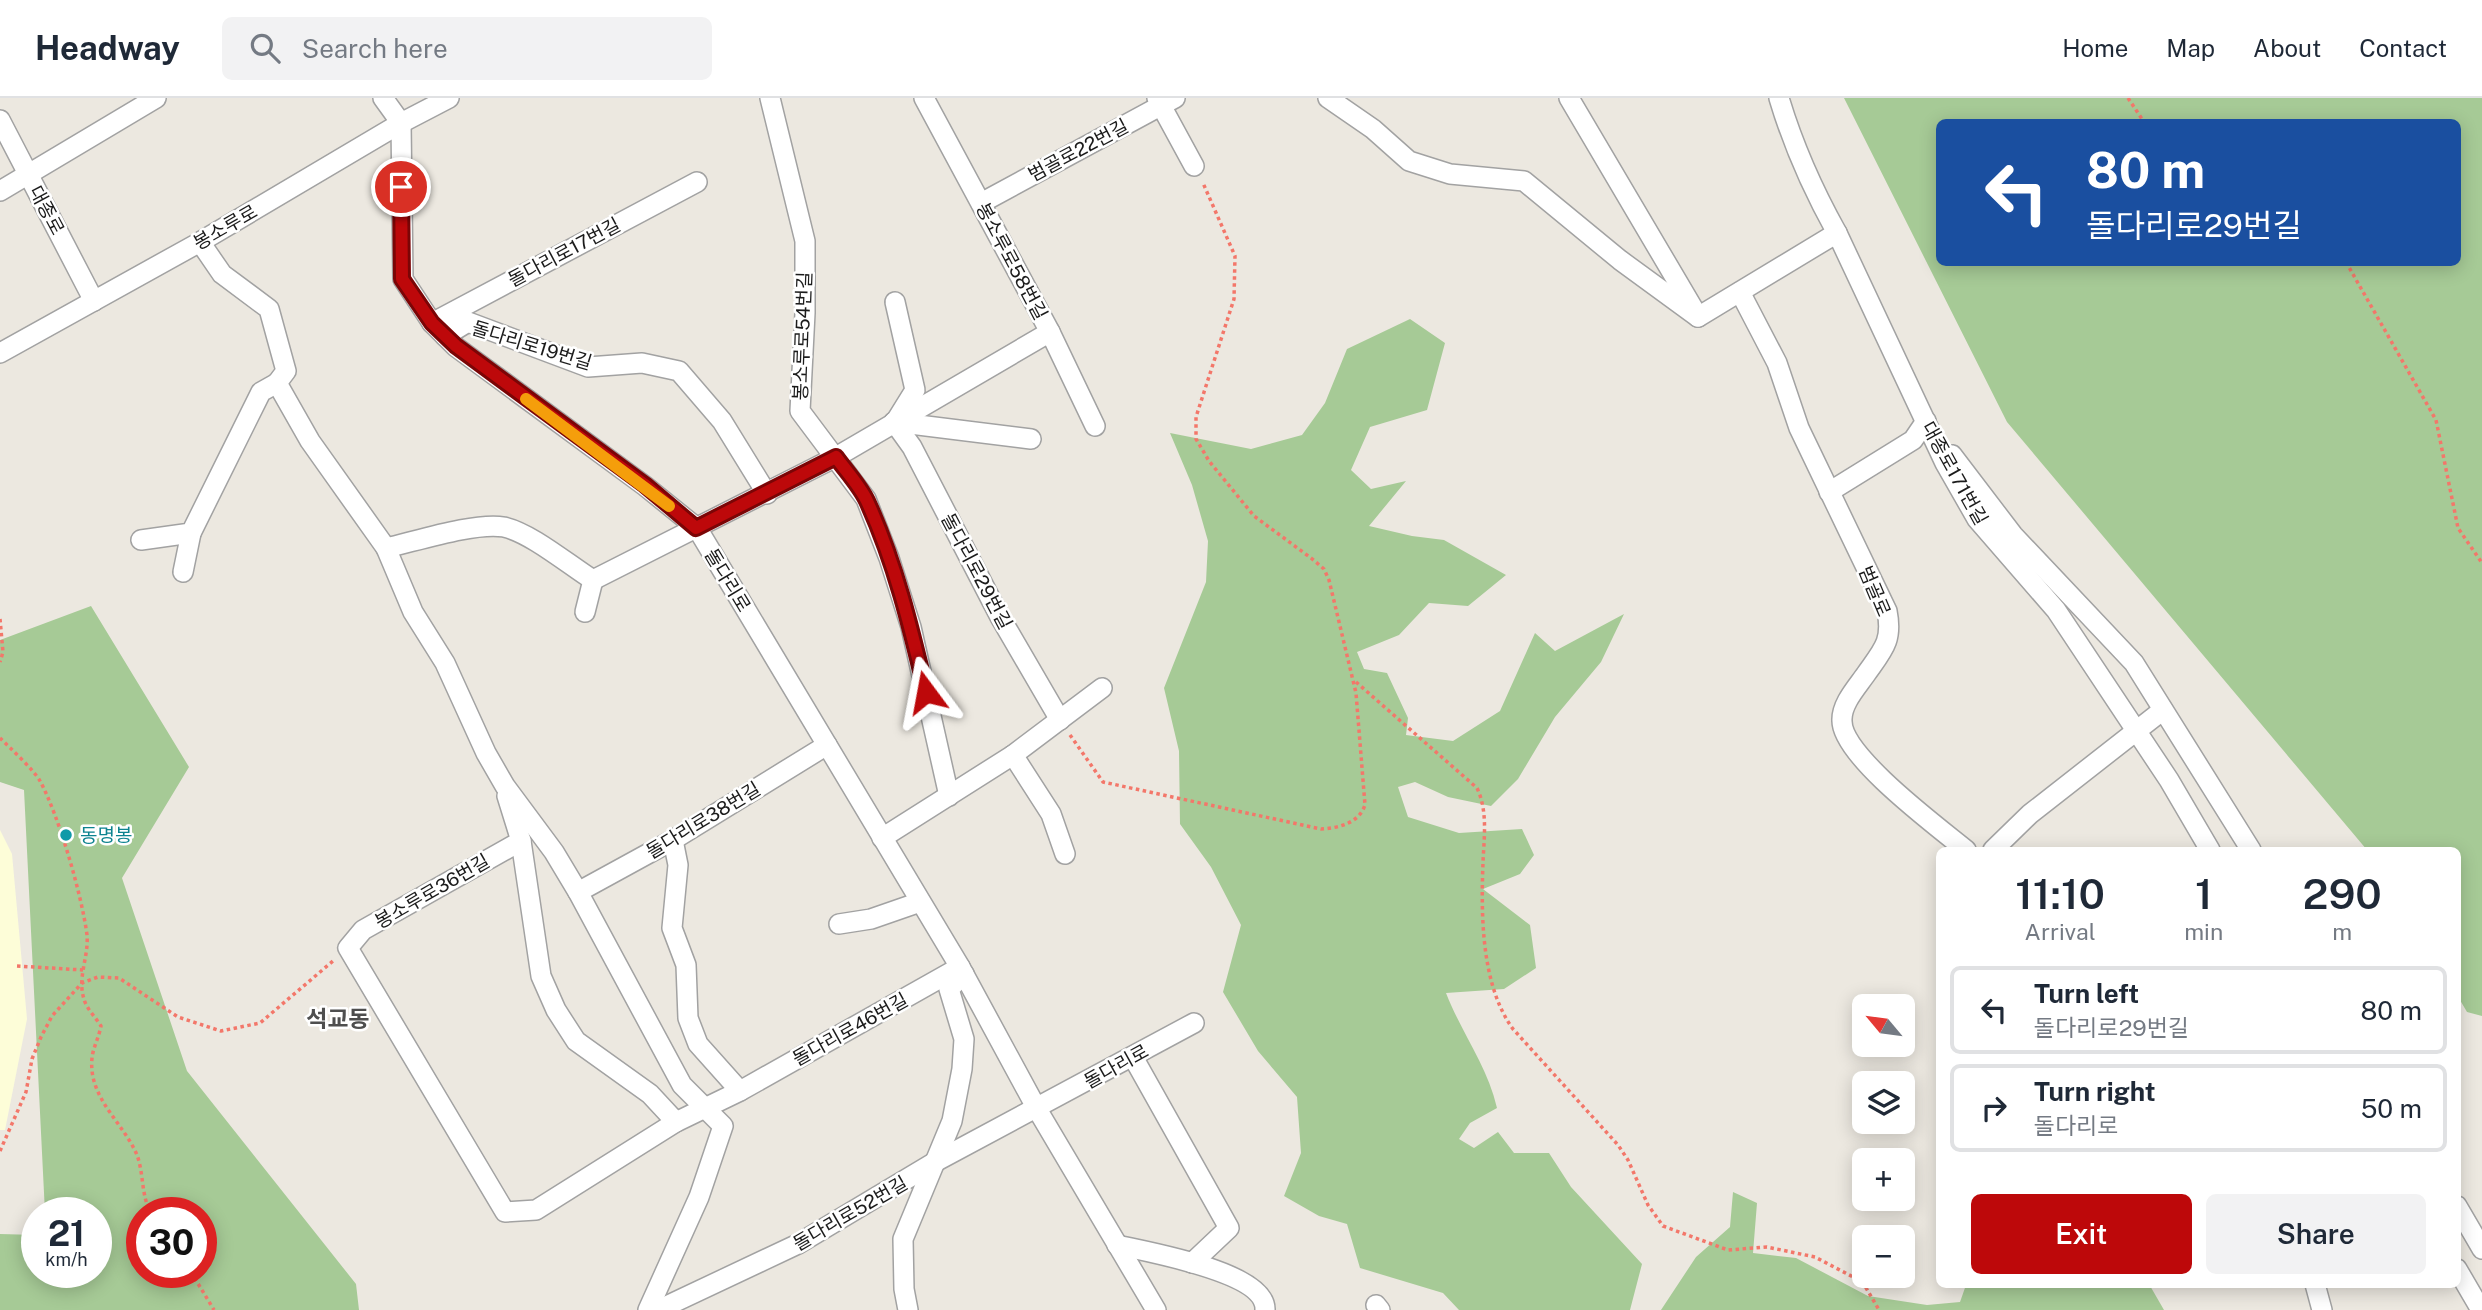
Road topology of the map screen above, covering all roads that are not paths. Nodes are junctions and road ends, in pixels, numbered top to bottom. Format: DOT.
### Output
graph roads {
  1 [pos="156,98"];
  2 [pos="383,98"];
  3 [pos="449,98"];
  4 [pos="770,98"];
  5 [pos="924,98"];
  6 [pos="1328,98"];
  7 [pos="1569,98"];
  8 [pos="1779,98"];
  9 [pos="1165,100"];
  10 [pos="0,120"];
  11 [pos="401,123"];
  12 [pos="1194,166"];
  13 [pos="28,174"];
  14 [pos="697,182"];
  15 [pos="0,191"];
  16 [pos="981,202"];
  17 [pos="1837,233"];
  18 [pos="200,242"];
  19 [pos="1740,292"];
  20 [pos="94,301"];
  21 [pos="895,302"];
  22 [pos="1698,317"];
  23 [pos="438,330"];
  24 [pos="1050,332"];
  25 [pos="0,353"];
  26 [pos="277,383"];
  27 [pos="1926,421"];
  28 [pos="894,422"];
  29 [pos="1095,426"];
  30 [pos="1031,439"];
  31 [pos="836,457"];
  32 [pos="1829,492"];
  33 [pos="767,494"];
  34 [pos="696,528"];
  35 [pos="191,533"];
  36 [pos="141,540"];
  37 [pos="386,548"];
  38 [pos="183,572"];
  39 [pos="593,580"];
  40 [pos="585,612"];
  41 [pos="1102,688"];
  42 [pos="2163,709"];
  43 [pos="1060,720"];
  44 [pos="2137,730"];
  45 [pos="827,746"];
  46 [pos="1013,755"];
  47 [pos="505,786"];
  48 [pos="949,796"];
  49 [pos="882,838"];
  50 [pos="673,840"];
  51 [pos="520,841"];
  52 [pos="1961,847"];
  53 [pos="1996,847"];
  54 [pos="2208,847"];
  55 [pos="2248,847"];
  56 [pos="1065,855"];
  57 [pos="578,892"];
  58 [pos="920,902"];
  59 [pos="839,924"];
  60 [pos="962,970"];
  61 [pos="1194,1023"];
  62 [pos="1133,1057"];
  63 [pos="740,1091"];
  64 [pos="705,1108"];
  65 [pos="1037,1109"];
  66 [pos="676,1122"];
  67 [pos="935,1162"];
  68 [pos="536,1210"];
  69 [pos="2461,1213"];
  70 [pos="1117,1245"];
  71 [pos="2482,1249"];
  72 [pos="1192,1263"];
  73 [pos="2461,1276"];
  74 [pos="2316,1288"];
  75 [pos="648,1310"];
  76 [pos="658,1310"];
  77 [pos="908,1310"];
  78 [pos="1156,1310"];
  79 [pos="1265,1310"];
  80 [pos="2322,1310"];
  81 [pos="2481,1310"];
  1 -- 13 [label="street"];
  2 -- 11 [label="street"];
  3 -- 11 [label="street, 봉소루로"];
  4 -- 31 [label="street, 봉소루로54번길"];
  5 -- 16 [label="street, 봉소루로58번길"];
  6 -- 22 [label="street"];
  7 -- 22 [label="street"];
  8 -- 17 [label="street, 대종로171번길"];
  9 -- 12 [label="street"];
  9 -- 16 [label="street, 범골로22번길"];
  10 -- 13 [label="street, 대종로"];
  11 -- 18 [label="street, 봉소루로"];
  11 -- 23 [label="street, 돌다리로"];
  13 -- 15 [label="street"];
  13 -- 20 [label="street, 대종로"];
  14 -- 23 [label="street, 돌다리로17번길"];
  16 -- 24 [label="street, 봉소루로58번길"];
  17 -- 19 [label="street"];
  17 -- 27 [label="street, 대종로171번길"];
  18 -- 20 [label="street, 봉소루로"];
  18 -- 26 [label="street"];
  19 -- 22 [label="street"];
  19 -- 32 [label="street, 범골로"];
  20 -- 25 [label="street, 봉소루로"];
  21 -- 28 [label="street"];
  23 -- 33 [label="street, 돌다리로19번길"];
  23 -- 34 [label="street, 돌다리로"];
  24 -- 28 [label="street"];
  24 -- 29 [label="street, 봉소루로58번길"];
  26 -- 35 [label="street"];
  26 -- 37 [label="street"];
  27 -- 32 [label="street"];
  27 -- 42 [label="street"];
  27 -- 44 [label="street, 대종로171번길"];
  28 -- 30 [label="street"];
  28 -- 31 [label="street"];
  28 -- 43 [label="street, 돌다리로29번길"];
  31 -- 33 [label="street"];
  31 -- 48 [label="street, 봉소루로54번길"];
  32 -- 52 [label="street, 범골로"];
  33 -- 34 [label="street"];
  34 -- 39 [label="street"];
  34 -- 45 [label="street, 돌다리로"];
  35 -- 36 [label="street"];
  35 -- 38 [label="street"];
  37 -- 39 [label="street"];
  37 -- 47 [label="street"];
  39 -- 40 [label="street"];
  41 -- 43 [label="street"];
  42 -- 44 [label="street"];
  42 -- 55 [label="street"];
  43 -- 46 [label="street"];
  44 -- 53 [label="street"];
  44 -- 54 [label="street, 대종로171번길"];
  45 -- 49 [label="street, 돌다리로"];
  45 -- 50 [label="street, 돌다리로38번길"];
  46 -- 48 [label="street"];
  46 -- 56 [label="street"];
  47 -- 51 [label="street"];
  47 -- 57 [label="street"];
  48 -- 49 [label="street"];
  49 -- 58 [label="street, 돌다리로"];
  50 -- 57 [label="street, 돌다리로38번길"];
  50 -- 63 [label="street"];
  51 -- 66 [label="street"];
  51 -- 68 [label="street, 봉소루로36번길"];
  57 -- 64 [label="street"];
  58 -- 59 [label="street"];
  58 -- 60 [label="street, 돌다리로"];
  60 -- 63 [label="street, 돌다리로46번길"];
  60 -- 65 [label="street, 돌다리로"];
  60 -- 67 [label="street"];
  61 -- 62 [label="street, 돌다리로"];
  62 -- 65 [label="street, 돌다리로"];
  62 -- 72 [label="street"];
  63 -- 64 [label="street, 돌다리로46번길"];
  64 -- 66 [label="street, 돌다리로46번길"];
  64 -- 75 [label="street"];
  65 -- 67 [label="street, 돌다리로52번길"];
  65 -- 70 [label="street, 돌다리로"];
  66 -- 68 [label="street, 돌다리로46번길"];
  67 -- 76 [label="street, 돌다리로52번길"];
  67 -- 77 [label="street"];
  69 -- 71 [label="street"];
  70 -- 72 [label="street"];
  70 -- 78 [label="street, 돌다리로"];
  72 -- 79 [label="street"];
  73 -- 81 [label="street"];
  74 -- 80 [label="street"];
}
